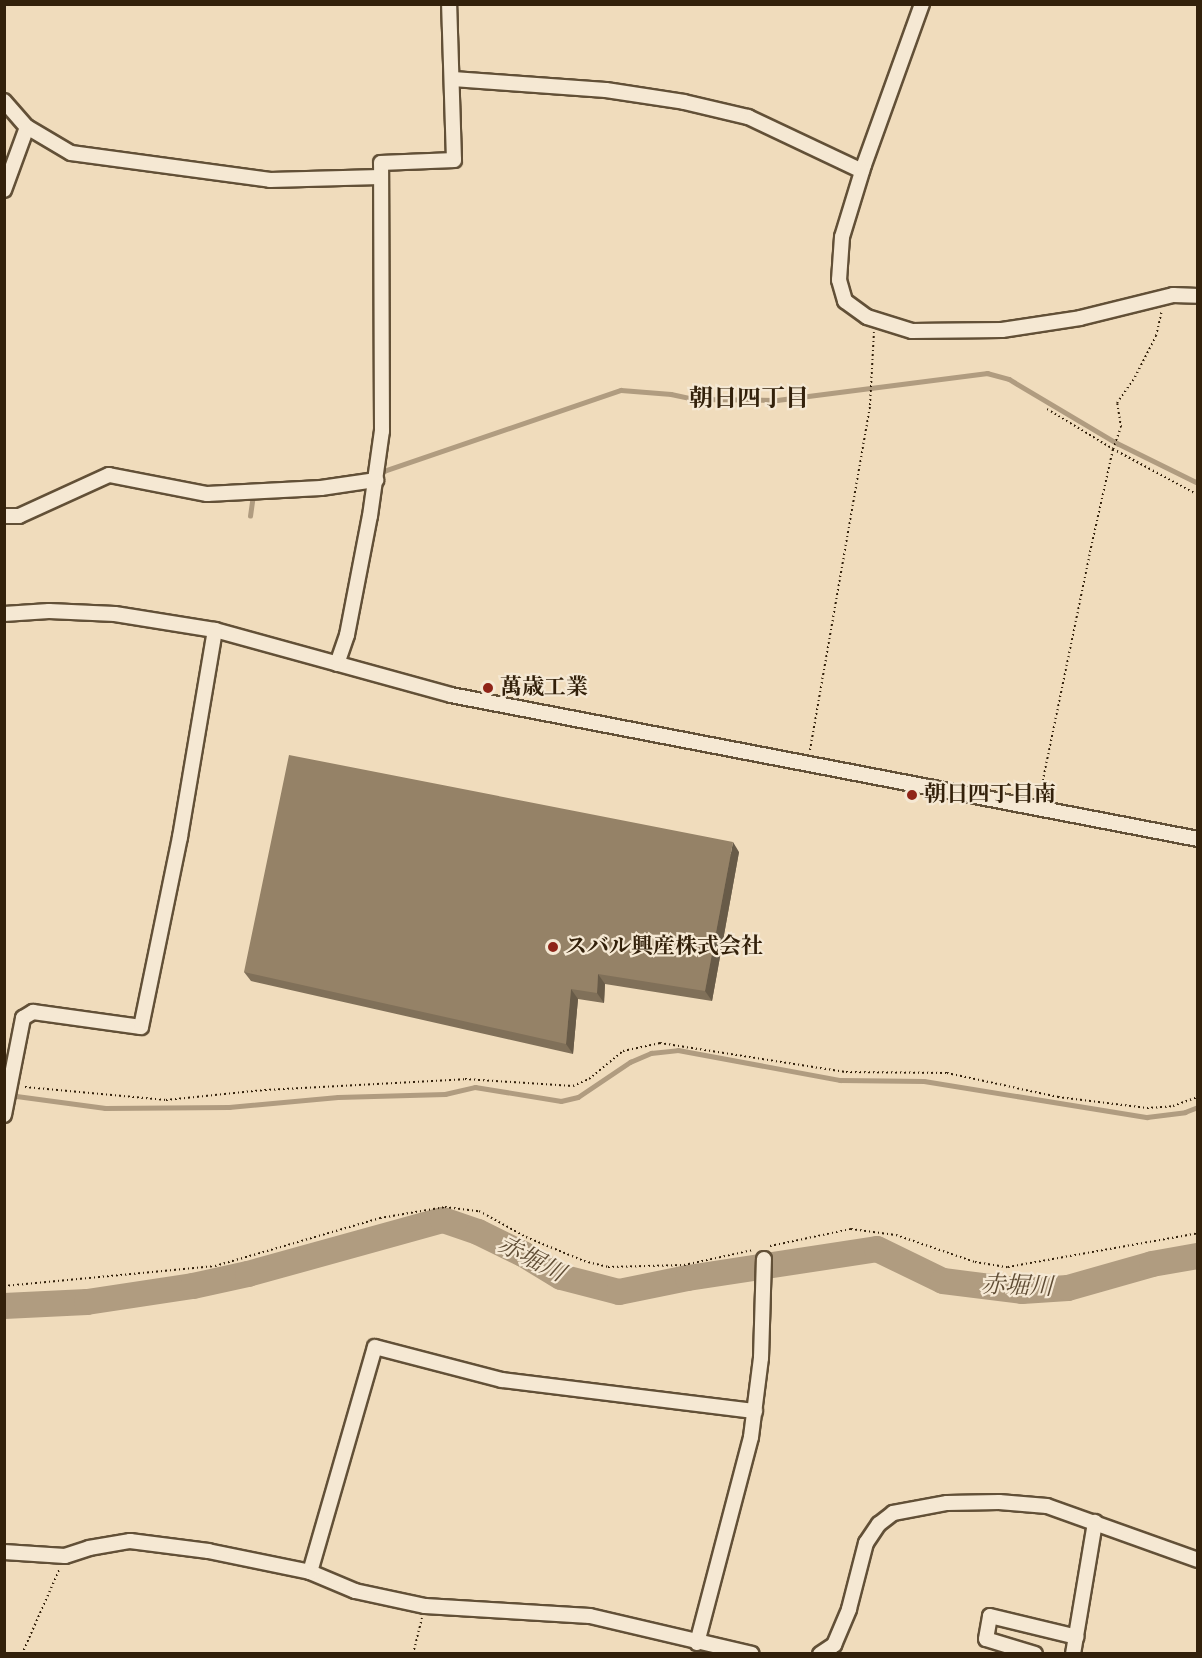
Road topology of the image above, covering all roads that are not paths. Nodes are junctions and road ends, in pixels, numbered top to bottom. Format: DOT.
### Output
graph roads {
  1 [pos="449,4"];
  2 [pos="922,4"];
  3 [pos="453,79"];
  4 [pos="4,100"];
  5 [pos="27,127"];
  6 [pos="862,171"];
  7 [pos="380,177"];
  8 [pos="4,190"];
  9 [pos="1197,296"];
  10 [pos="376,480"];
  11 [pos="4,516"];
  12 [pos="4,614"];
  13 [pos="215,630"];
  14 [pos="337,664"];
  15 [pos="1197,839"];
  16 [pos="5,1108"];
  17 [pos="758,1254"];
  18 [pos="755,1412"];
  19 [pos="1095,1522"];
  20 [pos="4,1552"];
  21 [pos="1197,1560"];
  22 [pos="310,1572"];
  23 [pos="1077,1637"];
  24 [pos="697,1643"];
  25 [pos="752,1653"];
  26 [pos="820,1653"];
  27 [pos="1035,1653"];
  28 [pos="1073,1653"];
  1 -- 3 [label="street"];
  2 -- 6 [label="street"];
  3 -- 6 [label="street"];
  3 -- 7 [label="street"];
  4 -- 5 [label="street"];
  5 -- 7 [label="street"];
  5 -- 8 [label="street"];
  6 -- 9 [label="street"];
  7 -- 10 [label="street"];
  10 -- 11 [label="street"];
  10 -- 14 [label="street"];
  12 -- 13 [label="street"];
  13 -- 14 [label="street"];
  13 -- 16 [label="street"];
  14 -- 15 [label="street"];
  17 -- 18 [label="street"];
  18 -- 22 [label="street"];
  18 -- 24 [label="street"];
  19 -- 21 [label="street"];
  19 -- 23 [label="street"];
  19 -- 26 [label="street"];
  20 -- 22 [label="street"];
  22 -- 24 [label="street"];
  23 -- 27 [label="street"];
  23 -- 28 [label="street"];
  24 -- 25 [label="street"];
}
